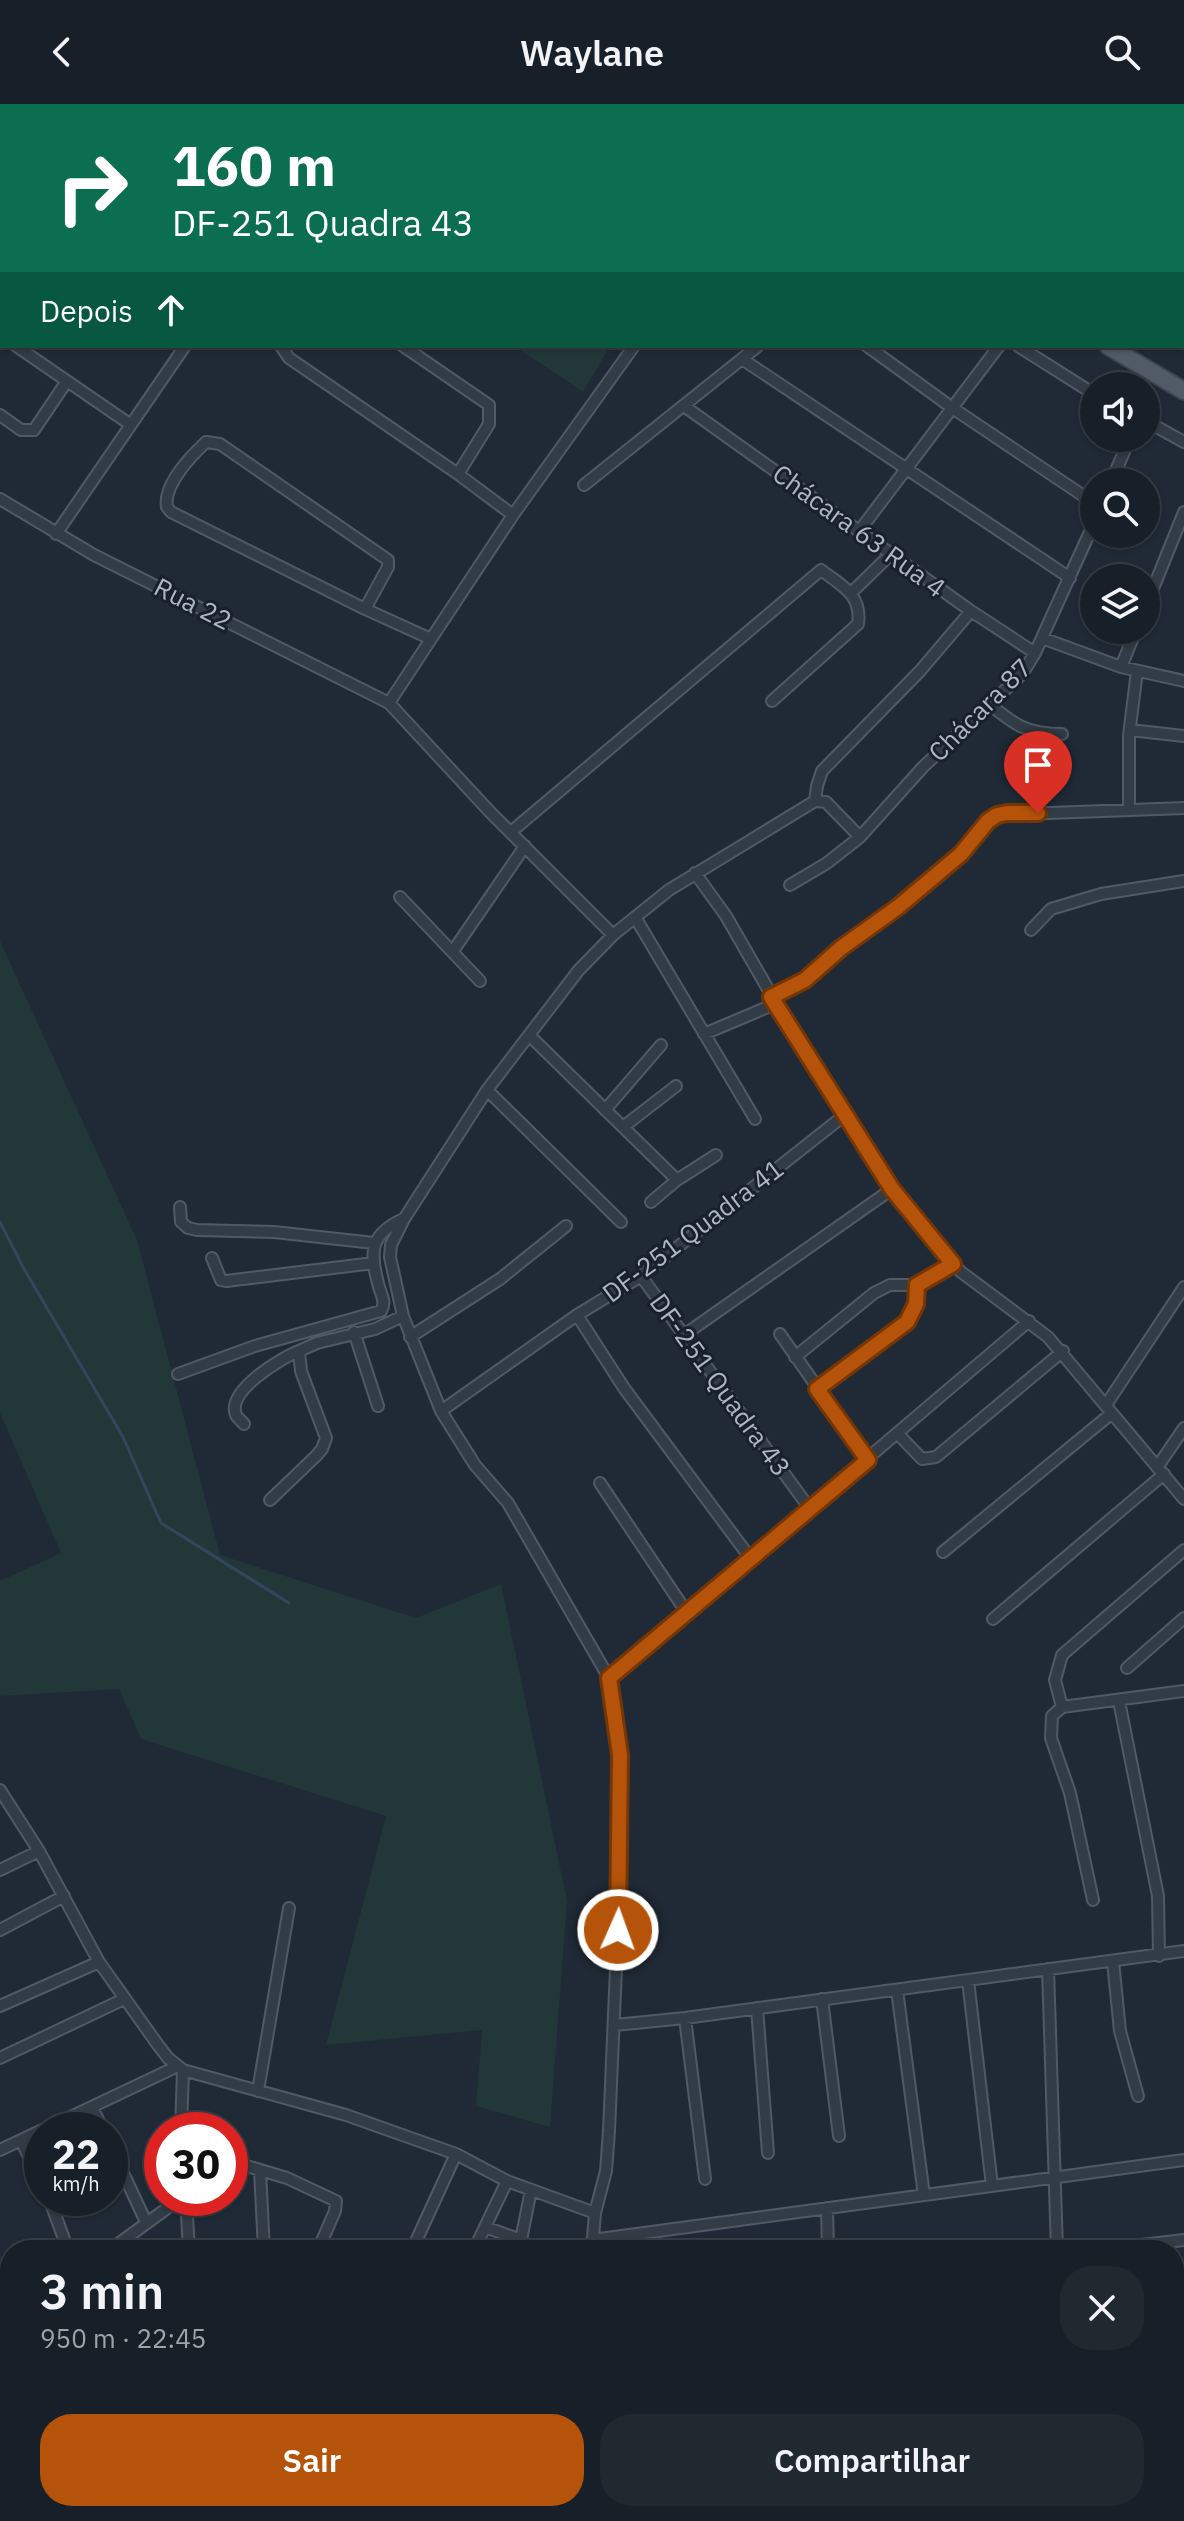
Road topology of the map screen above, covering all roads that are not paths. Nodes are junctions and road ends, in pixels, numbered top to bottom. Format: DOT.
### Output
graph roads {
  1 [pos="359,104"];
  2 [pos="378,104"];
  3 [pos="19,348"];
  4 [pos="184,348"];
  5 [pos="282,348"];
  6 [pos="406,348"];
  7 [pos="633,348"];
  8 [pos="756,348"];
  9 [pos="870,348"];
  10 [pos="997,348"];
  11 [pos="1021,348"];
  12 [pos="1111,348"];
  13 [pos="742,359"];
  14 [pos="67,381"];
  15 [pos="1080,385"];
  16 [pos="1184,391"];
  17 [pos="684,406"];
  18 [pos="951,407"];
  19 [pos="0,415"];
  20 [pos="131,425"];
  21 [pos="1160,429"];
  22 [pos="1184,442"];
  23 [pos="904,469"];
  24 [pos="458,474"];
  25 [pos="584,485"];
  26 [pos="1080,494"];
  27 [pos="0,499"];
  28 [pos="1184,512"];
  29 [pos="513,515"];
  30 [pos="860,530"];
  31 [pos="56,534"];
  32 [pos="1083,548"];
  33 [pos="892,553"];
  34 [pos="1160,571"];
  35 [pos="1070,578"];
  36 [pos="851,593"];
  37 [pos="365,609"];
  38 [pos="971,611"];
  39 [pos="1042,638"];
  40 [pos="431,639"];
  41 [pos="1130,644"];
  42 [pos="1035,653"];
  43 [pos="1121,667"];
  44 [pos="1137,671"];
  45 [pos="1184,681"];
  46 [pos="772,701"];
  47 [pos="389,703"];
  48 [pos="988,703"];
  49 [pos="1130,730"];
  50 [pos="1062,734"];
  51 [pos="1184,736"];
  52 [pos="815,801"];
  53 [pos="1184,808"];
  54 [pos="1129,810"];
  55 [pos="511,832"];
  56 [pos="860,837"];
  57 [pos="525,846"];
  58 [pos="695,873"];
  59 [pos="1184,881"];
  60 [pos="790,885"];
  61 [pos="400,897"];
  62 [pos="635,917"];
  63 [pos="1031,930"];
  64 [pos="613,935"];
  65 [pos="453,951"];
  66 [pos="480,981"];
  67 [pos="773,1000"];
  68 [pos="704,1034"];
  69 [pos="530,1036"];
  70 [pos="661,1045"];
  71 [pos="676,1086"];
  72 [pos="487,1090"];
  73 [pos="605,1110"];
  74 [pos="846,1114"];
  75 [pos="755,1119"];
  76 [pos="623,1127"];
  77 [pos="716,1155"];
  78 [pos="677,1180"];
  79 [pos="892,1189"];
  80 [pos="651,1202"];
  81 [pos="180,1207"];
  82 [pos="404,1219"];
  83 [pos="621,1222"];
  84 [pos="566,1226"];
  85 [pos="374,1243"];
  86 [pos="212,1258"];
  87 [pos="374,1263"];
  88 [pos="953,1264"];
  89 [pos="641,1276"];
  90 [pos="917,1285"];
  91 [pos="1184,1287"];
  92 [pos="577,1315"];
  93 [pos="403,1316"];
  94 [pos="1029,1321"];
  95 [pos="354,1332"];
  96 [pos="780,1334"];
  97 [pos="684,1335"];
  98 [pos="410,1337"];
  99 [pos="299,1351"];
  100 [pos="1063,1351"];
  101 [pos="795,1357"];
  102 [pos="178,1374"];
  103 [pos="817,1389"];
  104 [pos="378,1406"];
  105 [pos="1109,1409"];
  106 [pos="441,1411"];
  107 [pos="244,1424"];
  108 [pos="1184,1428"];
  109 [pos="898,1434"];
  110 [pos="868,1460"];
  111 [pos="1161,1470"];
  112 [pos="600,1483"];
  113 [pos="1184,1499"];
  114 [pos="270,1500"];
  115 [pos="810,1509"];
  116 [pos="1184,1550"];
  117 [pos="943,1552"];
  118 [pos="751,1559"];
  119 [pos="687,1613"];
  120 [pos="1184,1618"];
  121 [pos="993,1619"];
  122 [pos="1127,1668"];
  123 [pos="609,1678"];
  124 [pos="1184,1691"];
  125 [pos="1119,1701"];
  126 [pos="1062,1707"];
  127 [pos="0,1790"];
  128 [pos="39,1851"];
  129 [pos="0,1870"];
  130 [pos="64,1896"];
  131 [pos="1093,1900"];
  132 [pos="289,1908"];
  133 [pos="0,1930"];
  134 [pos="1184,1952"];
  135 [pos="1159,1956"];
  136 [pos="1113,1961"];
  137 [pos="99,1962"];
  138 [pos="1048,1969"];
  139 [pos="968,1980"];
  140 [pos="897,1990"];
  141 [pos="124,1999"];
  142 [pos="822,1999"];
  143 [pos="0,2006"];
  144 [pos="757,2008"];
  145 [pos="685,2018"];
  146 [pos="615,2025"];
  147 [pos="0,2058"];
  148 [pos="181,2068"];
  149 [pos="258,2091"];
  150 [pos="1138,2096"];
  151 [pos="92,2107"];
  152 [pos="81,2112"];
  153 [pos="94,2112"];
  154 [pos="181,2112"];
  155 [pos="839,2136"];
  156 [pos="24,2139"];
  157 [pos="21,2140"];
  158 [pos="24,2146"];
  159 [pos="0,2150"];
  160 [pos="768,2153"];
  161 [pos="456,2154"];
  162 [pos="1184,2160"];
  163 [pos="248,2166"];
  164 [pos="260,2170"];
  165 [pos="1055,2176"];
  166 [pos="705,2179"];
  167 [pos="507,2181"];
  168 [pos="128,2184"];
  169 [pos="992,2186"];
  170 [pos="531,2190"];
  171 [pos="924,2195"];
  172 [pos="827,2208"];
  173 [pos="595,2213"];
  174 [pos="56,2216"];
  175 [pos="156,2216"];
  176 [pos="186,2216"];
  177 [pos="146,2222"];
  178 [pos="485,2227"];
  179 [pos="64,2240"];
  180 [pos="123,2240"];
  181 [pos="188,2240"];
  182 [pos="264,2240"];
  183 [pos="322,2240"];
  184 [pos="417,2240"];
  185 [pos="479,2240"];
  186 [pos="510,2240"];
  187 [pos="521,2240"];
  188 [pos="592,2240"];
  189 [pos="624,2240"];
  190 [pos="828,2240"];
  191 [pos="1057,2240"];
  1 -- 2 [label="street"];
  3 -- 14 [label="street"];
  4 -- 20 [label="street"];
  5 -- 24 [label="street"];
  6 -- 24 [label="street"];
  7 -- 29 [label="street"];
  8 -- 13 [label="street"];
  9 -- 18 [label="street"];
  10 -- 18 [label="street"];
  11 -- 15 [label="street"];
  12 -- 16 [label="main road"];
  13 -- 17 [label="street"];
  13 -- 23 [label="street"];
  14 -- 19 [label="street"];
  14 -- 20 [label="street"];
  17 -- 25 [label="street"];
  17 -- 30 [label="street, Chácara 63 Rua 4"];
  18 -- 23 [label="street"];
  18 -- 26 [label="street"];
  20 -- 31 [label="street"];
  21 -- 22 [label="street"];
  23 -- 30 [label="street"];
  23 -- 35 [label="street"];
  24 -- 29 [label="street"];
  27 -- 31 [label="street, Rua 22"];
  28 -- 34 [label="street"];
  29 -- 40 [label="street"];
  30 -- 33 [label="street, Chácara 63 Rua 4"];
  31 -- 47 [label="street, Rua 22"];
  32 -- 35 [label="street, Chácara 87"];
  33 -- 36 [label="street"];
  33 -- 38 [label="street, Chácara 63 Rua 4"];
  35 -- 39 [label="street, Chácara 87"];
  36 -- 46 [label="street"];
  36 -- 55 [label="street"];
  37 -- 37 [label="street"];
  37 -- 40 [label="street"];
  38 -- 42 [label="street, Chácara 63 Rua 4"];
  38 -- 52 [label="street"];
  39 -- 42 [label="street, Chácara 87"];
  39 -- 43 [label="street"];
  40 -- 47 [label="street"];
  41 -- 43 [label="street"];
  42 -- 48 [label="street, Chácara 87"];
  43 -- 44 [label="street"];
  44 -- 45 [label="street"];
  44 -- 49 [label="street"];
  47 -- 55 [label="street, Rua 22"];
  48 -- 50 [label="street"];
  48 -- 56 [label="street, Chácara 87"];
  49 -- 51 [label="street"];
  49 -- 54 [label="street"];
  52 -- 56 [label="street"];
  52 -- 58 [label="street"];
  53 -- 54 [label="street"];
  54 -- 67 [label="street"];
  55 -- 57 [label="street, Rua 22"];
  56 -- 60 [label="street, Chácara 87"];
  57 -- 64 [label="street, Rua 22"];
  57 -- 65 [label="street"];
  58 -- 62 [label="street"];
  58 -- 67 [label="street"];
  59 -- 63 [label="street"];
  61 -- 65 [label="street"];
  62 -- 64 [label="street"];
  62 -- 68 [label="street, DF-251 Quadra 41"];
  64 -- 69 [label="street"];
  65 -- 66 [label="street"];
  67 -- 68 [label="street"];
  67 -- 74 [label="street"];
  68 -- 75 [label="street, DF-251 Quadra 41"];
  69 -- 72 [label="street"];
  69 -- 73 [label="street"];
  70 -- 73 [label="street"];
  71 -- 76 [label="street"];
  72 -- 82 [label="street"];
  72 -- 83 [label="street"];
  73 -- 76 [label="street"];
  74 -- 79 [label="street"];
  74 -- 89 [label="street, DF-251 Quadra 41"];
  76 -- 78 [label="street"];
  77 -- 78 [label="street, DF-251 Quadra 41"];
  78 -- 80 [label="street, DF-251 Quadra 41"];
  79 -- 88 [label="street"];
  79 -- 97 [label="street"];
  81 -- 85 [label="street"];
  82 -- 85 [label="street"];
  82 -- 93 [label="street"];
  84 -- 98 [label="street"];
  85 -- 87 [label="street"];
  86 -- 87 [label="street"];
  87 -- 102 [label="street"];
  88 -- 90 [label="street"];
  88 -- 94 [label="street"];
  89 -- 92 [label="street, DF-251 Quadra 41"];
  89 -- 97 [label="street, DF-251 Quadra 43"];
  90 -- 101 [label="street"];
  90 -- 103 [label="street"];
  91 -- 105 [label="street"];
  92 -- 106 [label="street, DF-251 Quadra 41"];
  92 -- 118 [label="street"];
  93 -- 95 [label="street"];
  93 -- 98 [label="street"];
  94 -- 100 [label="street"];
  94 -- 109 [label="street"];
  95 -- 99 [label="street"];
  95 -- 104 [label="street"];
  96 -- 101 [label="street"];
  97 -- 115 [label="street, DF-251 Quadra 43"];
  98 -- 106 [label="street"];
  99 -- 107 [label="street"];
  99 -- 114 [label="street"];
  100 -- 105 [label="street"];
  100 -- 109 [label="street"];
  101 -- 103 [label="street"];
  103 -- 110 [label="street"];
  105 -- 111 [label="street"];
  105 -- 117 [label="street"];
  106 -- 123 [label="street"];
  108 -- 111 [label="street"];
  109 -- 110 [label="street"];
  110 -- 115 [label="street"];
  111 -- 113 [label="street"];
  111 -- 121 [label="street"];
  112 -- 119 [label="street"];
  115 -- 118 [label="street"];
  116 -- 126 [label="street"];
  118 -- 119 [label="street"];
  119 -- 123 [label="street"];
  120 -- 122 [label="street"];
  123 -- 146 [label="street"];
  124 -- 125 [label="street"];
  125 -- 126 [label="street"];
  125 -- 135 [label="street"];
  126 -- 131 [label="street"];
  127 -- 128 [label="street"];
  128 -- 129 [label="street"];
  128 -- 130 [label="street"];
  130 -- 133 [label="street"];
  130 -- 137 [label="street"];
  132 -- 149 [label="street"];
  134 -- 135 [label="street"];
  135 -- 136 [label="street"];
  136 -- 138 [label="street"];
  136 -- 150 [label="street"];
  137 -- 141 [label="street"];
  137 -- 143 [label="street"];
  138 -- 139 [label="street"];
  138 -- 165 [label="street"];
  139 -- 140 [label="street"];
  139 -- 169 [label="street"];
  140 -- 142 [label="street"];
  140 -- 171 [label="street"];
  141 -- 147 [label="street"];
  141 -- 148 [label="street"];
  142 -- 144 [label="street"];
  142 -- 155 [label="street"];
  144 -- 145 [label="street"];
  144 -- 160 [label="street"];
  145 -- 146 [label="street"];
  145 -- 166 [label="street"];
  146 -- 173 [label="street"];
  148 -- 149 [label="street"];
  148 -- 151 [label="street"];
  148 -- 154 [label="street"];
  149 -- 161 [label="street"];
  151 -- 152 [label="street"];
  151 -- 153 [label="street"];
  156 -- 157 [label="street"];
  157 -- 158 [label="street"];
  157 -- 159 [label="street"];
  161 -- 167 [label="street"];
  161 -- 184 [label="street"];
  162 -- 165 [label="street"];
  163 -- 164 [label="street"];
  164 -- 182 [label="street"];
  164 -- 183 [label="street"];
  165 -- 169 [label="street"];
  165 -- 191 [label="street"];
  167 -- 170 [label="street"];
  167 -- 178 [label="street"];
  168 -- 177 [label="street"];
  169 -- 171 [label="street"];
  170 -- 173 [label="street"];
  170 -- 187 [label="street"];
  171 -- 172 [label="street"];
  172 -- 189 [label="street"];
  172 -- 190 [label="street"];
  173 -- 188 [label="street"];
  174 -- 179 [label="street"];
  175 -- 177 [label="street"];
  176 -- 181 [label="street"];
  177 -- 180 [label="street"];
  178 -- 185 [label="street"];
  178 -- 186 [label="street"];
}
